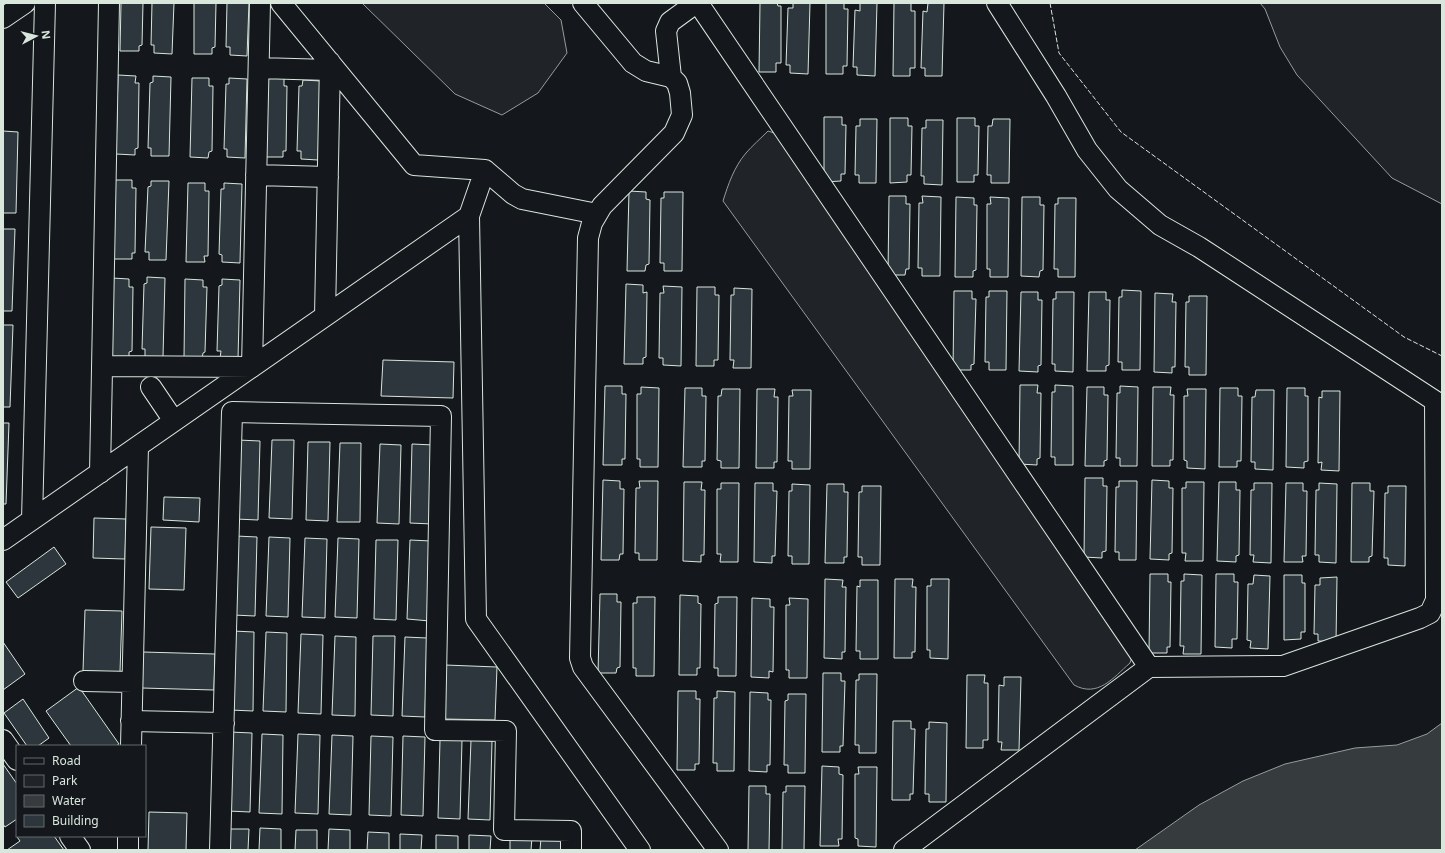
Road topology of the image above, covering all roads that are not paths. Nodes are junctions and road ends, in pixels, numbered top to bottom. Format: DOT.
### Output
graph roads {
  1 [pos="25,3"];
  2 [pos="45,3"];
  3 [pos="109,3"];
  4 [pos="260,3"];
  5 [pos="282,3"];
  6 [pos="583,3"];
  7 [pos="697,3"];
  8 [pos="997,3"];
  9 [pos="3,18"];
  10 [pos="330,66"];
  11 [pos="259,68"];
  12 [pos="671,77"];
  13 [pos="485,170"];
  14 [pos="256,175"];
  15 [pos="328,177"];
  16 [pos="597,214"];
  17 [pos="469,216"];
  18 [pos="325,316"];
  19 [pos="102,366"];
  20 [pos="252,367"];
  21 [pos="151,387"];
  22 [pos="218,390"];
  23 [pos="232,412"];
  24 [pos="441,416"];
  25 [pos="472,416"];
  26 [pos="174,421"];
  27 [pos="138,446"];
  28 [pos="100,473"];
  29 [pos="1439,500"];
  30 [pos="32,520"];
  31 [pos="3,540"];
  32 [pos="1149,667"];
  33 [pos="84,681"];
  34 [pos="132,682"];
  35 [pos="131,721"];
  36 [pos="224,722"];
  37 [pos="3,740"];
  38 [pos="131,745"];
  39 [pos="16,759"];
  40 [pos="71,837"];
  41 [pos="128,837"];
  42 [pos="714,849"];
  43 [pos="80,850"];
  44 [pos="128,850"];
  45 [pos="220,850"];
  46 [pos="571,850"];
  47 [pos="640,850"];
  48 [pos="904,850"];
  1 -- 9 [label="lane"];
  2 -- 30 [label="lane"];
  3 -- 19 [label="lane"];
  4 -- 11 [label="lane"];
  5 -- 10 [label="lane"];
  6 -- 12 [label="lane"];
  7 -- 12 [label="lane"];
  7 -- 32 [label="lane"];
  8 -- 29 [label="lane"];
  10 -- 11 [label="lane"];
  10 -- 13 [label="lane"];
  10 -- 15 [label="lane"];
  11 -- 14 [label="lane"];
  12 -- 16 [label="lane"];
  13 -- 16 [label="lane"];
  13 -- 17 [label="lane"];
  14 -- 15 [label="lane"];
  14 -- 20 [label="lane"];
  15 -- 18 [label="lane"];
  16 -- 42 [label="lane"];
  17 -- 18 [label="lane"];
  17 -- 25 [label="lane"];
  18 -- 20 [label="lane"];
  19 -- 20 [label="lane"];
  19 -- 28 [label="lane"];
  20 -- 22 [label="lane"];
  21 -- 26 [label="lane"];
  22 -- 23 [label="lane"];
  22 -- 26 [label="lane"];
  23 -- 24 [label="lane"];
  23 -- 36 [label="lane"];
  24 -- 25 [label="lane"];
  24 -- 46 [label="lane"];
  25 -- 47 [label="lane"];
  26 -- 27 [label="lane"];
  27 -- 28 [label="lane"];
  27 -- 34 [label="lane"];
  28 -- 30 [label="lane"];
  29 -- 32 [label="lane"];
  30 -- 31 [label="lane"];
  32 -- 48 [label="lane"];
  33 -- 34 [label="lane"];
  34 -- 35 [label="lane"];
  35 -- 36 [label="lane"];
  35 -- 38 [label="lane"];
  36 -- 45 [label="lane"];
  37 -- 39 [label="lane"];
  40 -- 43 [label="lane"];
  41 -- 44 [label="lane"];
}
